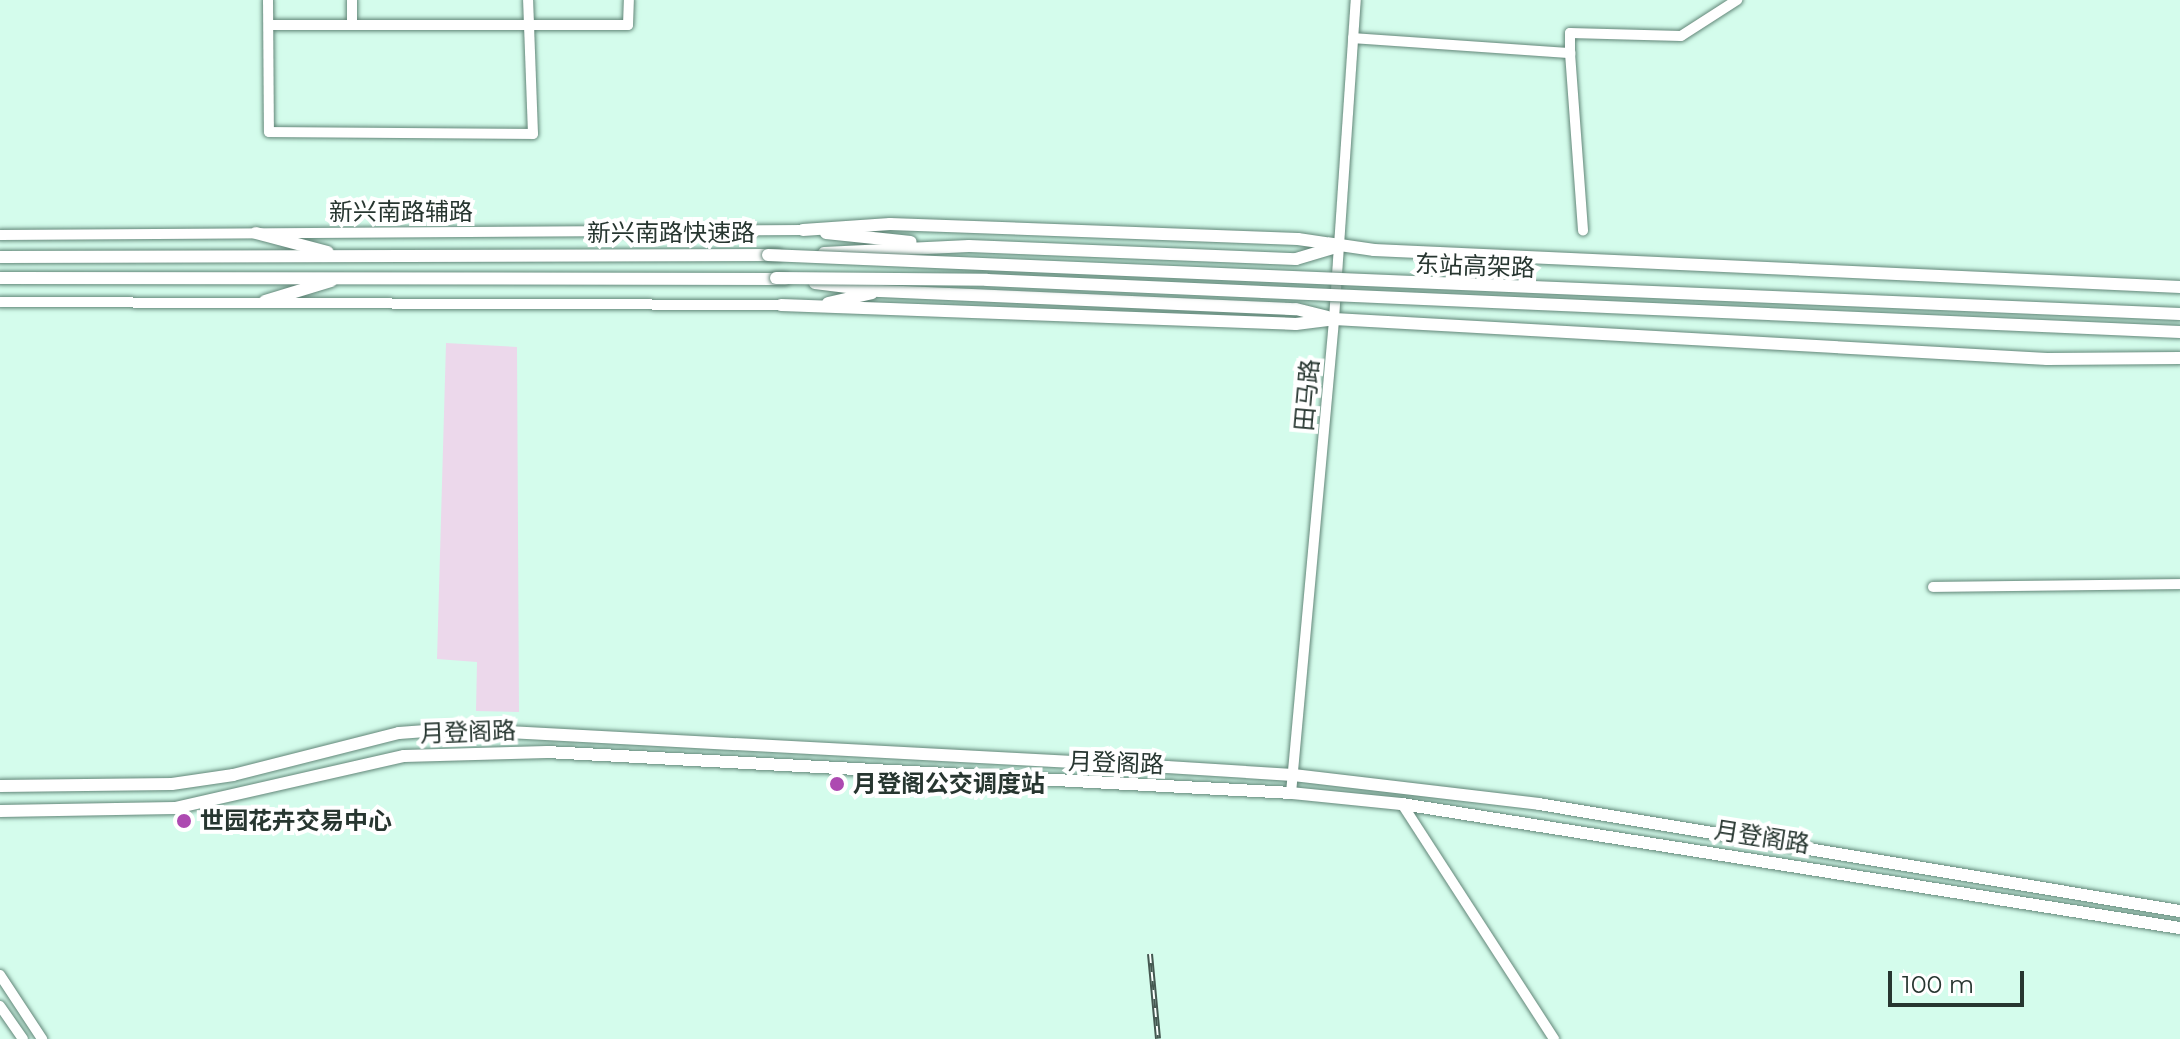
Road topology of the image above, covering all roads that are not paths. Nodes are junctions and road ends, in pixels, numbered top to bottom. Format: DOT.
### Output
graph roads {
  1 [pos="268,0"];
  2 [pos="352,0"];
  3 [pos="528,0"];
  4 [pos="629,0"];
  5 [pos="1356,0"];
  6 [pos="1737,0"];
  7 [pos="269,25"];
  8 [pos="352,25"];
  9 [pos="529,25"];
  10 [pos="1353,38"];
  11 [pos="1570,53"];
  12 [pos="803,230"];
  13 [pos="1583,231"];
  14 [pos="256,233"];
  15 [pos="0,235"];
  16 [pos="969,246"];
  17 [pos="1339,246"];
  18 [pos="343,255"];
  19 [pos="768,255"];
  20 [pos="0,257"];
  21 [pos="346,277"];
  22 [pos="0,278"];
  23 [pos="776,278"];
  24 [pos="2180,287"];
  25 [pos="880,291"];
  26 [pos="265,301"];
  27 [pos="0,302"];
  28 [pos="781,305"];
  29 [pos="2180,314"];
  30 [pos="1334,319"];
  31 [pos="2180,332"];
  32 [pos="2180,358"];
  33 [pos="2180,584"];
  34 [pos="1933,587"];
  35 [pos="1293,775"];
  36 [pos="0,786"];
  37 [pos="1291,793"];
  38 [pos="1402,804"];
  39 [pos="0,811"];
  40 [pos="2180,911"];
  41 [pos="2180,928"];
  42 [pos="0,975"];
  43 [pos="0,1006"];
  44 [pos="23,1039"];
  45 [pos="42,1039"];
  46 [pos="1554,1039"];
  1 -- 7 [label="street"];
  2 -- 8 [label="street"];
  3 -- 9 [label="street"];
  4 -- 9 [label="street"];
  5 -- 10 [label="street, 田马路"];
  6 -- 11 [label="street"];
  7 -- 8 [label="street"];
  7 -- 9 [label="street"];
  8 -- 9 [label="street"];
  10 -- 11 [label="street"];
  10 -- 17 [label="street, 田马路"];
  11 -- 13 [label="street"];
  12 -- 14 [label="street, 新兴南路辅路"];
  12 -- 16 [label="main road"];
  12 -- 17 [label="main road"];
  14 -- 15 [label="street, 新兴南路辅路"];
  14 -- 18 [label="main road"];
  16 -- 17 [label="main road, 新兴南路快速路"];
  16 -- 19 [label="main road, 新兴南路快速路"];
  17 -- 24 [label="main road"];
  17 -- 30 [label="street, 田马路"];
  18 -- 19 [label="main road, 新兴南路快速路"];
  18 -- 20 [label="main road, 新兴南路快速路"];
  19 -- 29 [label="main road, 东站高架路, bridge"];
  21 -- 22 [label="main road, 新兴南路快速路"];
  21 -- 23 [label="main road, 新兴南路快速路"];
  21 -- 26 [label="main road"];
  23 -- 25 [label="main road, 新兴南路快速路"];
  23 -- 31 [label="main road, 东站高架路, bridge"];
  25 -- 28 [label="main road"];
  25 -- 30 [label="main road, 新兴南路快速路"];
  26 -- 27 [label="street"];
  26 -- 28 [label="street"];
  28 -- 30 [label="main road"];
  30 -- 32 [label="main road"];
  30 -- 35 [label="street, 田马路"];
  33 -- 34 [label="street"];
  35 -- 36 [label="main road, 月登阁路"];
  35 -- 37 [label="street, 田马路"];
  35 -- 40 [label="main road, 月登阁路"];
  37 -- 38 [label="main road, 月登阁路"];
  37 -- 39 [label="main road, 月登阁路"];
  38 -- 41 [label="main road, 月登阁路"];
  38 -- 46 [label="street"];
  42 -- 45 [label="street"];
  43 -- 44 [label="street"];
}
